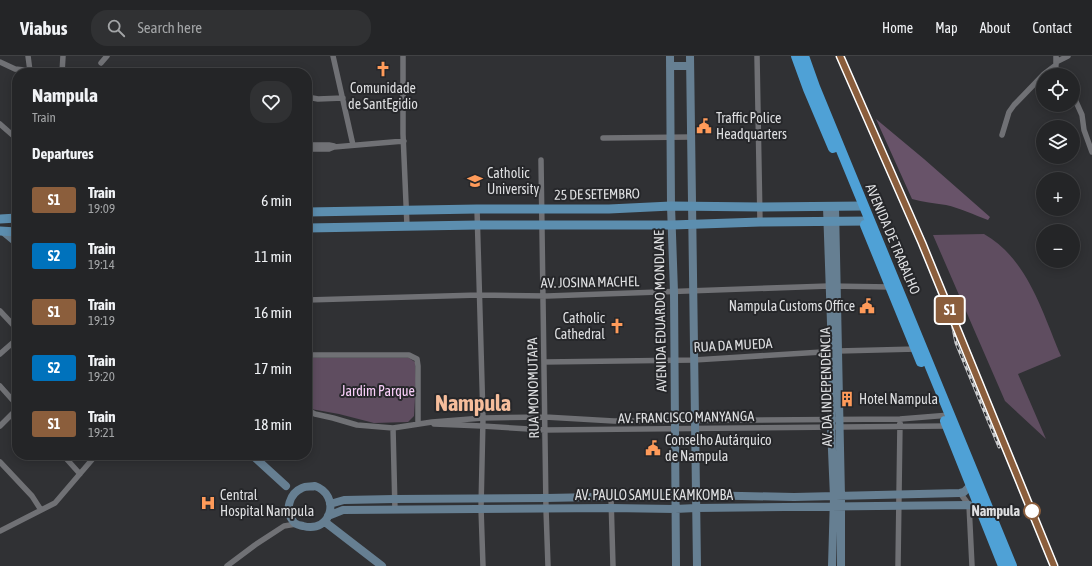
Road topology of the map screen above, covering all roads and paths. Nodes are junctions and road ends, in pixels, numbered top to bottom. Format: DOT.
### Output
graph roads {
  1 [pos="28,56"];
  2 [pos="62,56"];
  3 [pos="107,56"];
  4 [pos="333,56"];
  5 [pos="403,56"];
  6 [pos="670,56"];
  7 [pos="690,56"];
  8 [pos="757,56"];
  9 [pos="796,56"];
  10 [pos="804,56"];
  11 [pos="1068,56"];
  12 [pos="1056,61"];
  13 [pos="0,62"];
  14 [pos="101,63"];
  15 [pos="670,66"];
  16 [pos="690,66"];
  17 [pos="13,68"];
  18 [pos="30,68"];
  19 [pos="62,68"];
  20 [pos="811,88"];
  21 [pos="312,98"];
  22 [pos="343,98"];
  23 [pos="1080,111"];
  24 [pos="0,124"];
  25 [pos="12,135"];
  26 [pos="1002,135"];
  27 [pos="670,137"];
  28 [pos="691,137"];
  29 [pos="603,138"];
  30 [pos="404,141"];
  31 [pos="353,145"];
  32 [pos="314,147"];
  33 [pos="1092,152"];
  34 [pos="541,160"];
  35 [pos="671,206"];
  36 [pos="692,206"];
  37 [pos="860,206"];
  38 [pos="760,207"];
  39 [pos="831,207"];
  40 [pos="477,209"];
  41 [pos="543,209"];
  42 [pos="609,209"];
  43 [pos="406,210"];
  44 [pos="312,212"];
  45 [pos="339,212"];
  46 [pos="12,218"];
  47 [pos="0,219"];
  48 [pos="867,221"];
  49 [pos="760,222"];
  50 [pos="832,222"];
  51 [pos="692,224"];
  52 [pos="477,225"];
  53 [pos="609,225"];
  54 [pos="672,225"];
  55 [pos="407,226"];
  56 [pos="543,226"];
  57 [pos="338,227"];
  58 [pos="312,228"];
  59 [pos="2,231"];
  60 [pos="12,232"];
  61 [pos="12,239"];
  62 [pos="833,286"];
  63 [pos="893,287"];
  64 [pos="674,292"];
  65 [pos="693,292"];
  66 [pos="479,295"];
  67 [pos="544,296"];
  68 [pos="312,300"];
  69 [pos="0,311"];
  70 [pos="12,323"];
  71 [pos="12,343"];
  72 [pos="919,349"];
  73 [pos="835,351"];
  74 [pos="0,354"];
  75 [pos="312,355"];
  76 [pos="674,359"];
  77 [pos="694,360"];
  78 [pos="544,362"];
  79 [pos="0,386"];
  80 [pos="12,399"];
  81 [pos="312,412"];
  82 [pos="12,414"];
  83 [pos="545,417"];
  84 [pos="483,418"];
  85 [pos="900,419"];
  86 [pos="949,420"];
  87 [pos="614,421"];
  88 [pos="641,421"];
  89 [pos="835,423"];
  90 [pos="418,424"];
  91 [pos="675,425"];
  92 [pos="695,425"];
  93 [pos="0,426"];
  94 [pos="482,426"];
  95 [pos="900,426"];
  96 [pos="393,428"];
  97 [pos="545,430"];
  98 [pos="614,430"];
  99 [pos="641,430"];
  100 [pos="67,460"];
  101 [pos="92,460"];
  102 [pos="257,460"];
  103 [pos="964,460"];
  104 [pos="0,462"];
  105 [pos="80,474"];
  106 [pos="971,485"];
  107 [pos="286,486"];
  108 [pos="303,487"];
  109 [pos="960,493"];
  110 [pos="696,495"];
  111 [pos="899,495"];
  112 [pos="676,496"];
  113 [pos="611,497"];
  114 [pos="838,497"];
  115 [pos="546,498"];
  116 [pos="394,499"];
  117 [pos="482,499"];
  118 [pos="289,501"];
  119 [pos="330,504"];
  120 [pos="899,506"];
  121 [pos="969,506"];
  122 [pos="837,507"];
  123 [pos="481,508"];
  124 [pos="611,508"];
  125 [pos="696,508"];
  126 [pos="546,509"];
  127 [pos="675,509"];
  128 [pos="981,509"];
  129 [pos="41,510"];
  130 [pos="395,510"];
  131 [pos="290,514"];
  132 [pos="327,519"];
  133 [pos="296,524"];
  134 [pos="284,526"];
  135 [pos="0,531"];
  136 [pos="1001,548"];
  137 [pos="228,566"];
  138 [pos="382,566"];
  139 [pos="482,566"];
  140 [pos="548,566"];
  141 [pos="613,566"];
  142 [pos="676,566"];
  143 [pos="697,566"];
  144 [pos="832,566"];
  145 [pos="841,566"];
  146 [pos="898,566"];
  147 [pos="972,566"];
  148 [pos="1003,566"];
  149 [pos="1012,566"];
  1 -- 18 [label="street"];
  2 -- 19 [label="street"];
  3 -- 14 [label="street"];
  4 -- 22 [label="street"];
  5 -- 30 [label="street"];
  6 -- 15 [label="main road, AVENIDA EDUARDO MONDLANE"];
  7 -- 16 [label="main road"];
  8 -- 38 [label="street"];
  9 -- 20 [label="highway, AVENIDA DE TRABALHO"];
  10 -- 20 [label="highway, AVENIDA DE TRABALHO"];
  11 -- 12 [label="street"];
  12 -- 26 [label="street"];
  13 -- 17 [label="street"];
  15 -- 16 [label="main road"];
  15 -- 27 [label="main road, AVENIDA EDUARDO MONDLANE"];
  16 -- 28 [label="main road"];
  20 -- 37 [label="highway, AVENIDA DE TRABALHO"];
  21 -- 22 [label="street"];
  22 -- 31 [label="street"];
  23 -- 33 [label="street"];
  24 -- 25 [label="street"];
  27 -- 28 [label="street"];
  27 -- 29 [label="street"];
  27 -- 35 [label="main road, AVENIDA EDUARDO MONDLANE"];
  28 -- 36 [label="main road"];
  30 -- 31 [label="street"];
  30 -- 43 [label="street"];
  31 -- 32 [label="street"];
  34 -- 41 [label="street, RUA MONOMUTAPA"];
  35 -- 36 [label="main road, 25 DE SETEMBRO"];
  35 -- 42 [label="main road, 25 DE SETEMBRO"];
  35 -- 54 [label="main road, AVENIDA EDUARDO MONDLANE"];
  36 -- 38 [label="main road, 25 DE SETEMBRO"];
  36 -- 51 [label="main road"];
  37 -- 39 [label="main road, 25 DE SETEMBRO"];
  37 -- 48 [label="highway, AVENIDA DE TRABALHO"];
  38 -- 39 [label="main road, 25 DE SETEMBRO"];
  38 -- 49 [label="street"];
  39 -- 50 [label="main road, AV. DA INDEPENDÊNCIA"];
  40 -- 41 [label="main road, 25 DE SETEMBRO"];
  40 -- 43 [label="main road, 25 DE SETEMBRO"];
  40 -- 52 [label="street"];
  41 -- 42 [label="main road, 25 DE SETEMBRO"];
  41 -- 56 [label="street, RUA MONOMUTAPA"];
  42 -- 53 [label="main road"];
  43 -- 45 [label="main road, 25 DE SETEMBRO"];
  43 -- 55 [label="street"];
  44 -- 45 [label="main road, 25 DE SETEMBRO"];
  45 -- 57 [label="main road"];
  46 -- 47 [label="main road"];
  48 -- 50 [label="main road"];
  48 -- 63 [label="highway, AVENIDA DE TRABALHO"];
  49 -- 50 [label="main road"];
  49 -- 51 [label="main road"];
  50 -- 62 [label="main road, AV. DA INDEPENDÊNCIA"];
  51 -- 54 [label="main road"];
  51 -- 65 [label="main road"];
  52 -- 55 [label="main road"];
  52 -- 56 [label="main road"];
  52 -- 66 [label="street"];
  53 -- 54 [label="main road"];
  53 -- 56 [label="main road"];
  54 -- 64 [label="main road, AVENIDA EDUARDO MONDLANE"];
  55 -- 57 [label="main road"];
  56 -- 67 [label="street, RUA MONOMUTAPA"];
  57 -- 58 [label="main road"];
  59 -- 60 [label="main road"];
  59 -- 61 [label="main road"];
  62 -- 63 [label="street, AV. JOSINA MACHEL"];
  62 -- 65 [label="street, AV. JOSINA MACHEL"];
  62 -- 73 [label="main road, AV. DA INDEPENDÊNCIA"];
  63 -- 72 [label="highway, AVENIDA DE TRABALHO"];
  64 -- 65 [label="street, AV. JOSINA MACHEL"];
  64 -- 67 [label="street, AV. JOSINA MACHEL"];
  64 -- 76 [label="main road, AVENIDA EDUARDO MONDLANE"];
  65 -- 77 [label="main road"];
  66 -- 67 [label="street, AV. JOSINA MACHEL"];
  66 -- 68 [label="street, AV. JOSINA MACHEL"];
  66 -- 84 [label="street"];
  67 -- 78 [label="street, RUA MONOMUTAPA"];
  69 -- 70 [label="street"];
  71 -- 74 [label="street"];
  72 -- 73 [label="street, RUA DA MUEDA"];
  72 -- 86 [label="highway, AVENIDA DE TRABALHO"];
  73 -- 77 [label="street, RUA DA MUEDA"];
  73 -- 89 [label="main road, AV. DA INDEPENDÊNCIA"];
  75 -- 90 [label="street"];
  76 -- 77 [label="street, RUA DA MUEDA"];
  76 -- 78 [label="street, RUA DA MUEDA"];
  76 -- 91 [label="main road, AVENIDA EDUARDO MONDLANE"];
  77 -- 92 [label="main road"];
  78 -- 83 [label="street, RUA MONOMUTAPA"];
  79 -- 80 [label="street"];
  81 -- 96 [label="street, AV. FRANCISCO MANYANGA"];
  82 -- 93 [label="street"];
  83 -- 84 [label="street, AV. FRANCISCO MANYANGA"];
  83 -- 87 [label="street, AV. FRANCISCO MANYANGA"];
  83 -- 97 [label="street, RUA MONOMUTAPA"];
  84 -- 90 [label="street, AV. FRANCISCO MANYANGA"];
  84 -- 94 [label="street"];
  85 -- 86 [label="street, AV. FRANCISCO MANYANGA"];
  85 -- 89 [label="street, AV. FRANCISCO MANYANGA"];
  85 -- 95 [label="street"];
  86 -- 95 [label="street, AV. FRANCISCO MANYANGA"];
  86 -- 103 [label="highway, AVENIDA DE TRABALHO"];
  87 -- 88 [label="street, AV. FRANCISCO MANYANGA"];
  87 -- 98 [label="street"];
  88 -- 91 [label="street, AV. FRANCISCO MANYANGA"];
  88 -- 99 [label="street"];
  89 -- 92 [label="street, AV. FRANCISCO MANYANGA"];
  89 -- 95 [label="street, AV. FRANCISCO MANYANGA"];
  89 -- 114 [label="main road, AV. DA INDEPENDÊNCIA"];
  90 -- 94 [label="street, AV. FRANCISCO MANYANGA"];
  90 -- 96 [label="street, AV. FRANCISCO MANYANGA"];
  91 -- 92 [label="street, AV. FRANCISCO MANYANGA"];
  91 -- 99 [label="street, AV. FRANCISCO MANYANGA"];
  91 -- 112 [label="main road, AVENIDA EDUARDO MONDLANE"];
  92 -- 110 [label="main road"];
  94 -- 97 [label="street, AV. FRANCISCO MANYANGA"];
  94 -- 117 [label="street"];
  95 -- 111 [label="street"];
  96 -- 116 [label="street"];
  97 -- 98 [label="street, AV. FRANCISCO MANYANGA"];
  97 -- 115 [label="street, RUA MONOMUTAPA"];
  98 -- 99 [label="street, AV. FRANCISCO MANYANGA"];
  100 -- 105 [label="street"];
  101 -- 105 [label="street"];
  102 -- 107 [label="main road"];
  103 -- 106 [label="highway, AVENIDA DE TRABALHO"];
  103 -- 136 [label="highway, AVENIDA DE TRABALHO"];
  104 -- 129 [label="street"];
  105 -- 129 [label="street"];
  106 -- 109 [label="main road"];
  106 -- 128 [label="highway, AVENIDA DE TRABALHO"];
  107 -- 108 [label="main road"];
  107 -- 118 [label="main road"];
  108 -- 118 [label="main road"];
  108 -- 119 [label="main road"];
  109 -- 111 [label="main road, AV. PAULO SAMULE KAMKOMBA"];
  109 -- 121 [label="street"];
  110 -- 112 [label="main road, AV. PAULO SAMULE KAMKOMBA"];
  110 -- 114 [label="main road, AV. PAULO SAMULE KAMKOMBA"];
  110 -- 125 [label="main road"];
  111 -- 114 [label="main road, AV. PAULO SAMULE KAMKOMBA"];
  111 -- 120 [label="street"];
  112 -- 113 [label="main road, AV. PAULO SAMULE KAMKOMBA"];
  112 -- 127 [label="main road, AVENIDA EDUARDO MONDLANE"];
  113 -- 115 [label="main road, AV. PAULO SAMULE KAMKOMBA"];
  113 -- 124 [label="street"];
  114 -- 122 [label="main road, AV. DA INDEPENDÊNCIA"];
  115 -- 117 [label="main road, AV. PAULO SAMULE KAMKOMBA"];
  115 -- 126 [label="street, RUA MONOMUTAPA"];
  116 -- 117 [label="main road, AV. PAULO SAMULE KAMKOMBA"];
  116 -- 119 [label="main road, AV. PAULO SAMULE KAMKOMBA"];
  116 -- 130 [label="street"];
  117 -- 123 [label="street"];
  118 -- 131 [label="main road"];
  119 -- 132 [label="main road"];
  120 -- 121 [label="main road, AV. PAULO SAMULE KAMKOMBA"];
  120 -- 122 [label="main road, AV. PAULO SAMULE KAMKOMBA"];
  120 -- 146 [label="street"];
  121 -- 128 [label="main road, AV. PAULO SAMULE KAMKOMBA"];
  121 -- 147 [label="street"];
  122 -- 125 [label="main road, AV. PAULO SAMULE KAMKOMBA"];
  122 -- 144 [label="main road, AV. DA INDEPENDÊNCIA"];
  122 -- 145 [label="main road, AV. DA INDEPENDÊNCIA"];
  123 -- 126 [label="main road, AV. PAULO SAMULE KAMKOMBA"];
  123 -- 130 [label="main road, AV. PAULO SAMULE KAMKOMBA"];
  123 -- 139 [label="street"];
  124 -- 126 [label="main road, AV. PAULO SAMULE KAMKOMBA"];
  124 -- 127 [label="main road, AV. PAULO SAMULE KAMKOMBA"];
  124 -- 141 [label="street"];
  125 -- 127 [label="main road, AV. PAULO SAMULE KAMKOMBA"];
  125 -- 143 [label="main road"];
  126 -- 140 [label="street, RUA MONOMUTAPA"];
  127 -- 142 [label="main road, AVENIDA EDUARDO MONDLANE"];
  128 -- 136 [label="highway, AVENIDA DE TRABALHO"];
  129 -- 135 [label="street"];
  130 -- 132 [label="main road, AV. PAULO SAMULE KAMKOMBA"];
  131 -- 133 [label="main road"];
  131 -- 134 [label="street"];
  132 -- 133 [label="main road"];
  132 -- 138 [label="main road"];
  133 -- 134 [label="street"];
  134 -- 137 [label="street"];
  136 -- 148 [label="highway, AVENIDA DE TRABALHO"];
  136 -- 149 [label="highway, AVENIDA DE TRABALHO"];
}
